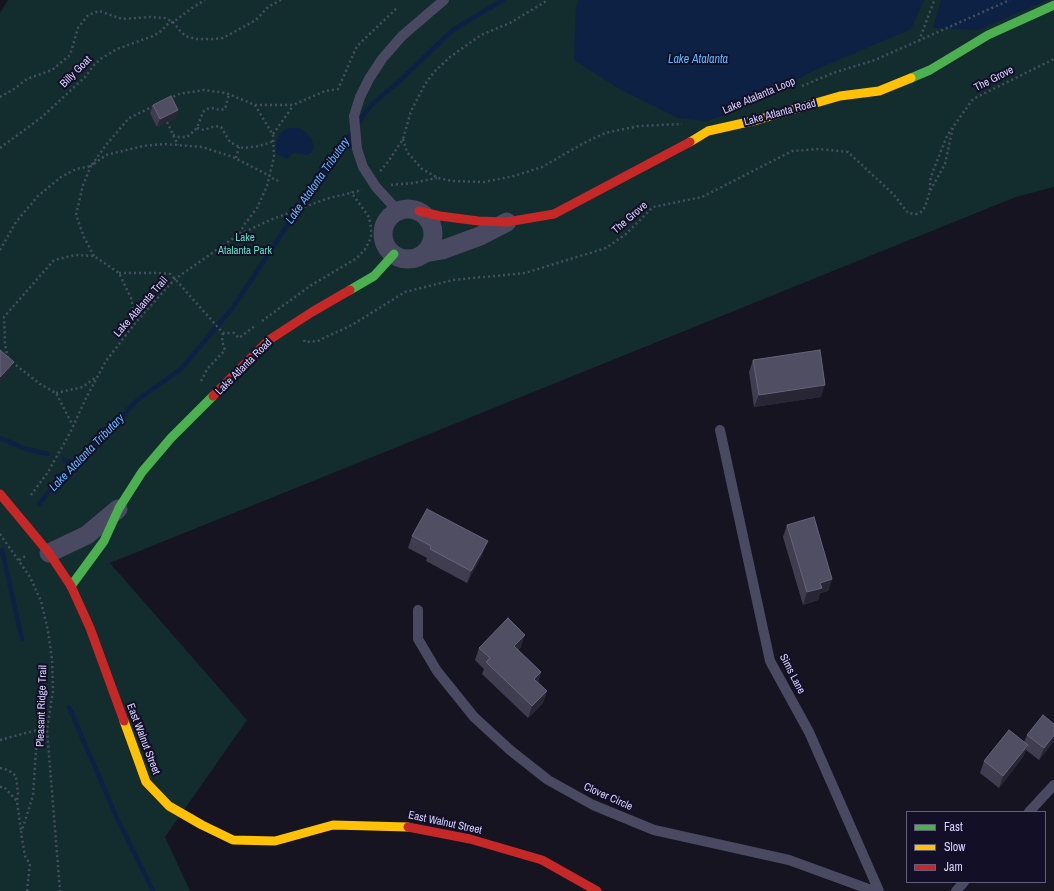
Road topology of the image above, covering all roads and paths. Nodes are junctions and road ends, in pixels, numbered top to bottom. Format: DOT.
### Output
graph roads {
  1 [pos="205,0"];
  2 [pos="281,0"];
  3 [pos="444,0"];
  4 [pos="548,0"];
  5 [pos="1010,0"];
  6 [pos="934,1"];
  7 [pos="1054,5"];
  8 [pos="396,9"];
  9 [pos="173,22"];
  10 [pos="919,41"];
  11 [pos="1054,59"];
  12 [pos="795,89"];
  13 [pos="229,94"];
  14 [pos="0,97"];
  15 [pos="165,101"];
  16 [pos="158,104"];
  17 [pos="255,105"];
  18 [pos="293,105"];
  19 [pos="167,122"];
  20 [pos="687,124"];
  21 [pos="953,127"];
  22 [pos="197,128"];
  23 [pos="173,135"];
  24 [pos="273,135"];
  25 [pos="403,138"];
  26 [pos="274,140"];
  27 [pos="178,145"];
  28 [pos="239,147"];
  29 [pos="0,148"];
  30 [pos="236,158"];
  31 [pos="91,166"];
  32 [pos="378,172"];
  33 [pos="271,177"];
  34 [pos="438,178"];
  35 [pos="278,181"];
  36 [pos="387,185"];
  37 [pos="362,186"];
  38 [pos="366,189"];
  39 [pos="930,191"];
  40 [pos="351,192"];
  41 [pos="398,211"];
  42 [pos="419,212"];
  43 [pos="507,222"];
  44 [pos="238,236"];
  45 [pos="0,250"];
  46 [pos="425,253"];
  47 [pos="394,254"];
  48 [pos="94,256"];
  49 [pos="119,273"];
  50 [pos="175,279"];
  51 [pos="0,317"];
  52 [pos="4,317"];
  53 [pos="136,322"];
  54 [pos="290,327"];
  55 [pos="4,354"];
  56 [pos="8,358"];
  57 [pos="98,376"];
  58 [pos="56,393"];
  59 [pos="73,426"];
  60 [pos="720,430"];
  61 [pos="0,494"];
  62 [pos="31,495"];
  63 [pos="119,508"];
  64 [pos="0,534"];
  65 [pos="49,553"];
  66 [pos="25,556"];
  67 [pos="19,560"];
  68 [pos="71,586"];
  69 [pos="418,610"];
  70 [pos="48,728"];
  71 [pos="0,740"];
  72 [pos="0,768"];
  73 [pos="1054,785"];
  74 [pos="0,787"];
  75 [pos="17,801"];
  76 [pos="1030,811"];
  77 [pos="22,833"];
  78 [pos="963,883"];
  79 [pos="27,891"];
  80 [pos="60,891"];
  81 [pos="597,891"];
  82 [pos="874,891"];
  83 [pos="879,891"];
  84 [pos="956,891"];
  1 -- 9 [label="path, Billy Goat"];
  2 -- 9 [label="path"];
  3 -- 41 [label="lane"];
  4 -- 25 [label="path"];
  5 -- 10 [label="path, Lake Atalanta Loop"];
  6 -- 10 [label="path"];
  7 -- 43 [label="street, Lake Atlanta Road"];
  8 -- 18 [label="path"];
  9 -- 14 [label="path, Billy Goat"];
  9 -- 29 [label="path, Billy Goat"];
  10 -- 12 [label="path, Lake Atalanta Loop"];
  11 -- 21 [label="path, The Grove"];
  13 -- 15 [label="path"];
  13 -- 17 [label="path"];
  13 -- 22 [label="path"];
  16 -- 31 [label="path"];
  17 -- 18 [label="path"];
  17 -- 24 [label="path"];
  18 -- 24 [label="path"];
  19 -- 23 [label="path"];
  20 -- 34 [label="path"];
  21 -- 39 [label="path, The Grove"];
  21 -- 39 [label="path, The Grove"];
  22 -- 23 [label="path"];
  22 -- 28 [label="path"];
  23 -- 27 [label="path"];
  24 -- 26 [label="path"];
  25 -- 32 [label="path"];
  25 -- 34 [label="path"];
  26 -- 28 [label="path"];
  26 -- 33 [label="path"];
  27 -- 30 [label="path"];
  27 -- 31 [label="path"];
  28 -- 30 [label="path"];
  30 -- 33 [label="path"];
  31 -- 45 [label="path"];
  31 -- 48 [label="path"];
  33 -- 35 [label="path"];
  33 -- 44 [label="path"];
  34 -- 36 [label="path"];
  37 -- 40 [label="path"];
  38 -- 40 [label="path"];
  39 -- 54 [label="path, The Grove"];
  40 -- 44 [label="path, Lake Atalanta Trail"];
  40 -- 50 [label="path"];
  41 -- 42 [label="street"];
  41 -- 47 [label="street"];
  42 -- 43 [label="street, Lake Atlanta Road"];
  42 -- 46 [label="street"];
  43 -- 46 [label="street, Lake Atlanta Road"];
  44 -- 50 [label="path, Lake Atalanta Trail"];
  46 -- 47 [label="street"];
  47 -- 54 [label="street, Lake Atlanta Road"];
  48 -- 49 [label="path"];
  48 -- 52 [label="path"];
  49 -- 50 [label="path"];
  49 -- 53 [label="path"];
  50 -- 53 [label="path, Lake Atalanta Trail"];
  51 -- 52 [label="path"];
  52 -- 56 [label="path"];
  53 -- 57 [label="path, Lake Atalanta Trail"];
  54 -- 63 [label="street, Lake Atlanta Road"];
  55 -- 56 [label="path"];
  56 -- 58 [label="path"];
  57 -- 58 [label="path"];
  57 -- 59 [label="path, Lake Atalanta Trail"];
  58 -- 59 [label="path"];
  59 -- 62 [label="path, Lake Atalanta Trail"];
  60 -- 83 [label="lane, Sims Lane"];
  61 -- 65 [label="street, East Walnut Street"];
  63 -- 65 [label="street, Lake Atlanta Road"];
  63 -- 68 [label="street, Lake Atlanta Road"];
  64 -- 67 [label="path, Pleasant Ridge Trail"];
  65 -- 68 [label="street, East Walnut Street"];
  66 -- 67 [label="path"];
  67 -- 70 [label="path, Pleasant Ridge Trail"];
  68 -- 81 [label="street, East Walnut Street"];
  69 -- 82 [label="lane, Clover Circle"];
  70 -- 71 [label="path"];
  70 -- 77 [label="path"];
  70 -- 80 [label="path, Pleasant Ridge Trail"];
  72 -- 75 [label="path"];
  73 -- 76 [label="lane"];
  74 -- 75 [label="path"];
  75 -- 77 [label="path"];
  77 -- 79 [label="path"];
  78 -- 84 [label="lane"];
}
